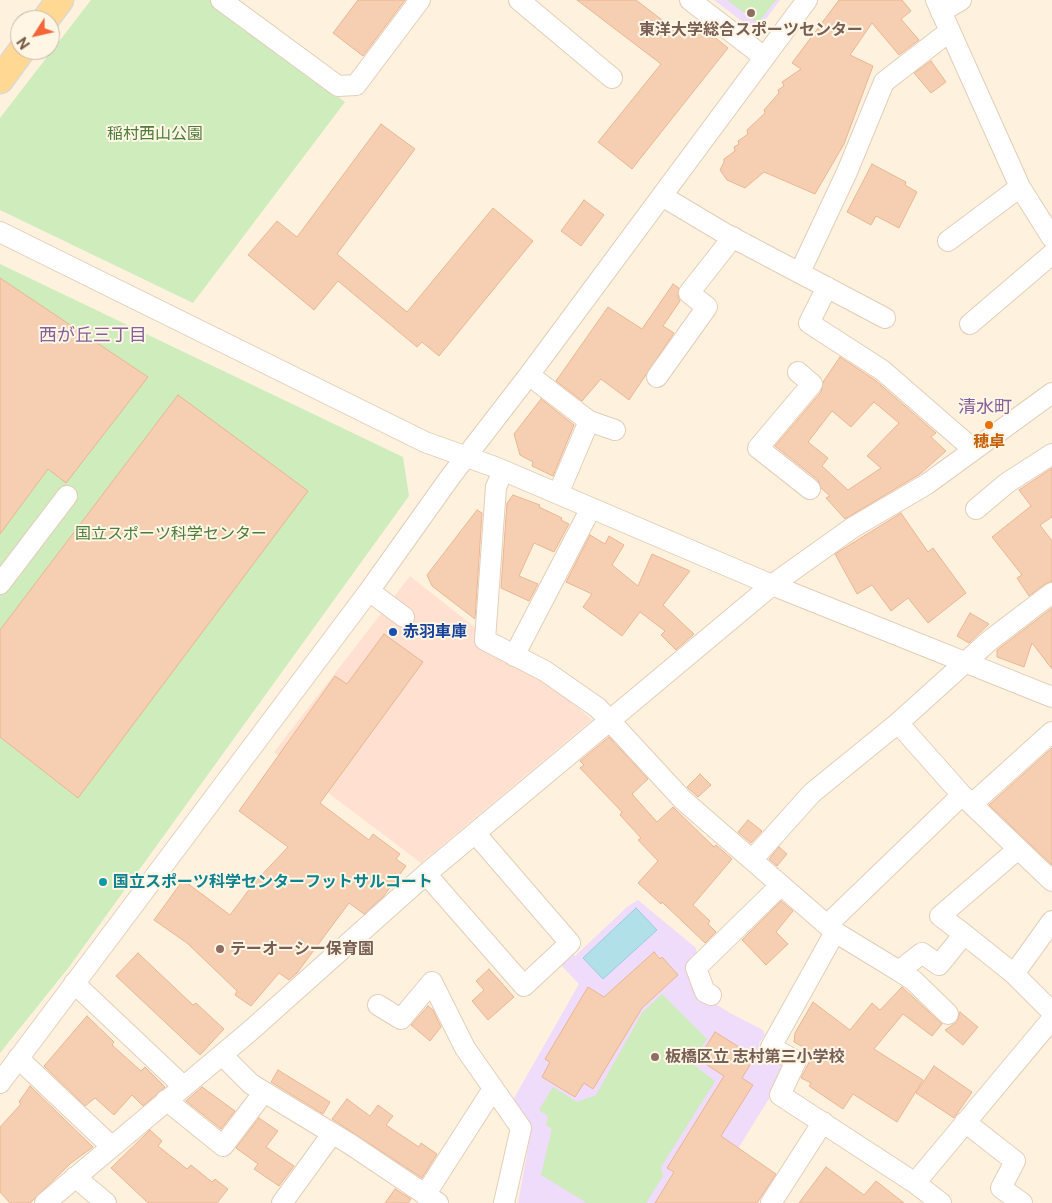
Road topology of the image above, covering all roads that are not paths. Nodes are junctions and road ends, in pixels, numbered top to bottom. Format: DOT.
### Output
graph roads {
  1 [pos="221,0"];
  2 [pos="420,0"];
  3 [pos="519,0"];
  4 [pos="690,0"];
  5 [pos="807,0"];
  6 [pos="961,0"];
  7 [pos="938,6"];
  8 [pos="950,31"];
  9 [pos="764,57"];
  10 [pos="15,60"];
  11 [pos="612,78"];
  12 [pos="0,80"];
  13 [pos="1020,187"];
  14 [pos="662,196"];
  15 [pos="1049,226"];
  16 [pos="0,232"];
  17 [pos="734,237"];
  18 [pos="948,241"];
  19 [pos="1052,254"];
  20 [pos="800,272"];
  21 [pos="827,287"];
  22 [pos="885,318"];
  23 [pos="970,324"];
  24 [pos="798,372"];
  25 [pos="529,375"];
  26 [pos="657,378"];
  27 [pos="1052,393"];
  28 [pos="589,421"];
  29 [pos="615,430"];
  30 [pos="974,450"];
  31 [pos="1052,454"];
  32 [pos="466,457"];
  33 [pos="502,471"];
  34 [pos="810,489"];
  35 [pos="558,494"];
  36 [pos="67,496"];
  37 [pos="591,508"];
  38 [pos="976,509"];
  39 [pos="0,584"];
  40 [pos="772,585"];
  41 [pos="369,591"];
  42 [pos="1052,594"];
  43 [pos="404,617"];
  44 [pos="514,656"];
  45 [pos="965,663"];
  46 [pos="1052,697"];
  47 [pos="608,722"];
  48 [pos="898,723"];
  49 [pos="1052,732"];
  50 [pos="967,799"];
  51 [pos="475,833"];
  52 [pos="1018,848"];
  53 [pos="752,860"];
  54 [pos="426,874"];
  55 [pos="1052,881"];
  56 [pos="781,885"];
  57 [pos="1052,921"];
  58 [pos="831,928"];
  59 [pos="964,934"];
  60 [pos="899,971"];
  61 [pos="1014,974"];
  62 [pos="74,983"];
  63 [pos="711,995"];
  64 [pos="378,1005"];
  65 [pos="1052,1012"];
  66 [pos="948,1014"];
  67 [pos="1052,1019"];
  68 [pos="222,1055"];
  69 [pos="18,1058"];
  70 [pos="0,1083"];
  71 [pos="183,1086"];
  72 [pos="493,1090"];
  73 [pos="264,1092"];
  74 [pos="166,1100"];
  75 [pos="823,1122"];
  76 [pos="965,1122"];
  77 [pos="332,1134"];
  78 [pos="111,1146"];
  79 [pos="75,1177"];
  80 [pos="915,1182"];
  81 [pos="432,1199"];
  82 [pos="45,1203"];
  83 [pos="106,1203"];
  84 [pos="282,1203"];
  85 [pos="504,1203"];
  86 [pos="771,1203"];
  87 [pos="941,1203"];
  88 [pos="1022,1203"];
  1 -- 2 [label="street"];
  3 -- 11 [label="street"];
  4 -- 9 [label="street"];
  5 -- 9 [label="street"];
  6 -- 7 [label="street"];
  7 -- 8 [label="street"];
  8 -- 13 [label="street"];
  8 -- 20 [label="street"];
  9 -- 14 [label="street"];
  10 -- 12 [label="main road"];
  13 -- 15 [label="street"];
  13 -- 18 [label="street"];
  14 -- 17 [label="street"];
  14 -- 25 [label="street"];
  16 -- 32 [label="street"];
  17 -- 20 [label="street"];
  17 -- 26 [label="street"];
  19 -- 23 [label="street"];
  20 -- 21 [label="street"];
  21 -- 22 [label="street"];
  21 -- 30 [label="street"];
  24 -- 34 [label="street"];
  25 -- 28 [label="street"];
  25 -- 32 [label="street"];
  27 -- 30 [label="street"];
  28 -- 29 [label="street"];
  28 -- 35 [label="street"];
  30 -- 40 [label="street"];
  31 -- 38 [label="street"];
  32 -- 33 [label="street"];
  32 -- 41 [label="street"];
  33 -- 35 [label="street"];
  33 -- 44 [label="street"];
  35 -- 37 [label="street"];
  36 -- 39 [label="street"];
  37 -- 40 [label="street"];
  37 -- 44 [label="street"];
  40 -- 45 [label="street"];
  40 -- 47 [label="street"];
  41 -- 43 [label="street"];
  41 -- 62 [label="street"];
  42 -- 45 [label="street"];
  44 -- 47 [label="street"];
  45 -- 46 [label="street"];
  45 -- 48 [label="street"];
  47 -- 51 [label="street"];
  47 -- 53 [label="street"];
  48 -- 50 [label="street"];
  48 -- 53 [label="street"];
  49 -- 50 [label="street"];
  50 -- 52 [label="street"];
  50 -- 58 [label="street"];
  51 -- 54 [label="street"];
  51 -- 54 [label="street"];
  52 -- 55 [label="street"];
  52 -- 59 [label="street"];
  53 -- 56 [label="street"];
  54 -- 68 [label="street"];
  56 -- 58 [label="street"];
  56 -- 63 [label="street"];
  57 -- 61 [label="street"];
  58 -- 60 [label="street"];
  58 -- 75 [label="street"];
  59 -- 60 [label="street"];
  59 -- 61 [label="street"];
  60 -- 66 [label="street"];
  61 -- 65 [label="street"];
  62 -- 69 [label="street"];
  62 -- 71 [label="street"];
  64 -- 72 [label="street"];
  67 -- 76 [label="street"];
  68 -- 71 [label="street"];
  68 -- 73 [label="street"];
  69 -- 70 [label="street"];
  69 -- 78 [label="street"];
  71 -- 74 [label="street"];
  72 -- 81 [label="street"];
  72 -- 85 [label="street"];
  73 -- 74 [label="street"];
  73 -- 77 [label="street"];
  74 -- 78 [label="street"];
  75 -- 80 [label="street"];
  75 -- 86 [label="street"];
  76 -- 80 [label="street"];
  76 -- 88 [label="street"];
  77 -- 81 [label="street"];
  77 -- 84 [label="street"];
  78 -- 79 [label="street"];
  79 -- 82 [label="street"];
  79 -- 83 [label="street"];
  80 -- 87 [label="street"];
}
